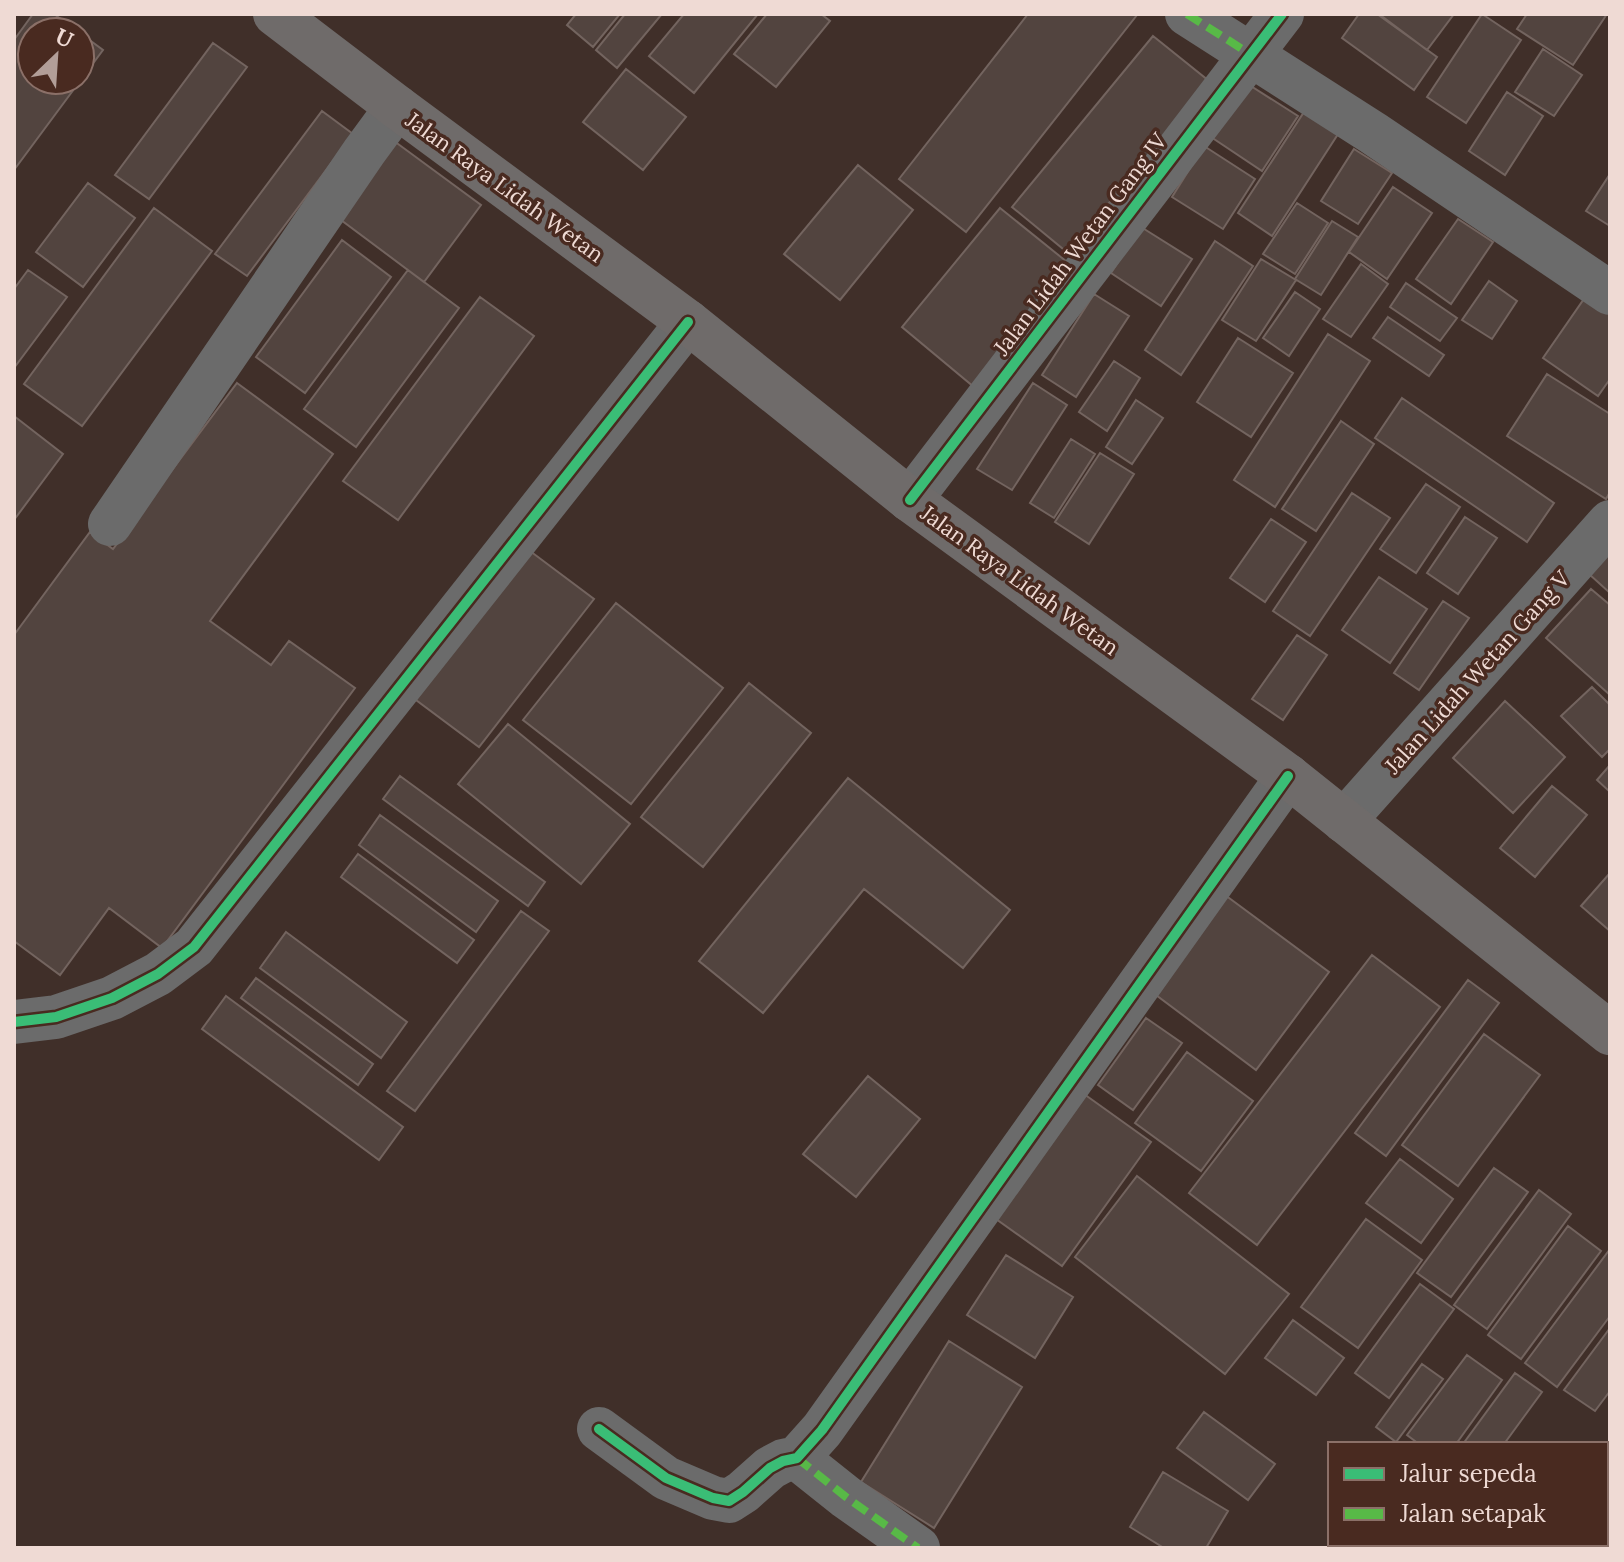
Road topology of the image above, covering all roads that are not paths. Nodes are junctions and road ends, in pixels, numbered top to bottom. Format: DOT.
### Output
graph roads {
  1 [pos="275,14"];
  2 [pos="1187,14"];
  3 [pos="1282,14"];
  4 [pos="1250,54"];
  5 [pos="397,107"];
  6 [pos="1610,293"];
  7 [pos="688,322"];
  8 [pos="910,500"];
  9 [pos="1610,522"];
  10 [pos="110,524"];
  11 [pos="1288,776"];
  12 [pos="1344,821"];
  13 [pos="14,1022"];
  14 [pos="1610,1033"];
  15 [pos="599,1429"];
  16 [pos="797,1458"];
  17 [pos="918,1548"];
  1 -- 5 [label="main road, Jalan Raya Lidah Wetan"];
  2 -- 4 [label="street"];
  3 -- 4 [label="street, Jalan Lidah Wetan Gang IV"];
  4 -- 6 [label="street"];
  4 -- 8 [label="street, Jalan Lidah Wetan Gang IV"];
  5 -- 7 [label="main road, Jalan Raya Lidah Wetan"];
  5 -- 10 [label="street"];
  7 -- 8 [label="main road, Jalan Raya Lidah Wetan"];
  7 -- 13 [label="street"];
  8 -- 11 [label="main road, Jalan Raya Lidah Wetan"];
  9 -- 12 [label="street, Jalan Lidah Wetan Gang V"];
  11 -- 12 [label="main road, Jalan Raya Lidah Wetan"];
  11 -- 16 [label="street"];
  12 -- 14 [label="main road, Jalan Raya Lidah Wetan"];
  15 -- 16 [label="street"];
  16 -- 17 [label="street"];
}
